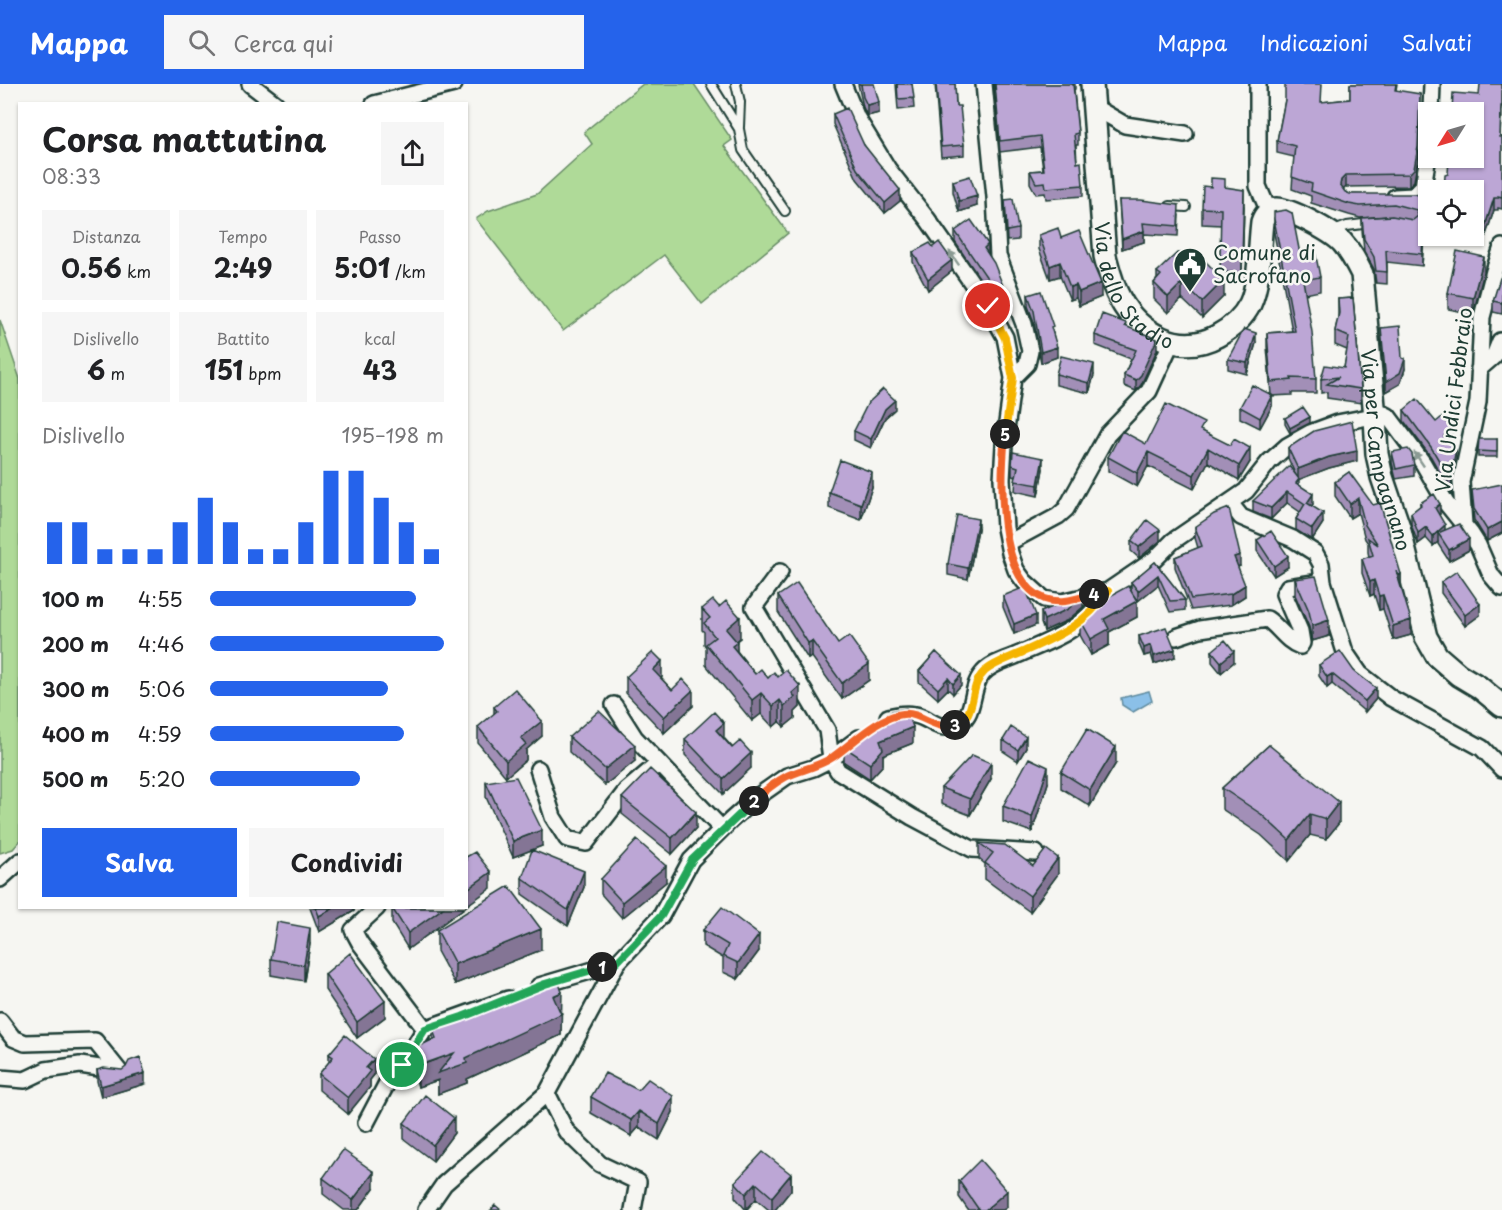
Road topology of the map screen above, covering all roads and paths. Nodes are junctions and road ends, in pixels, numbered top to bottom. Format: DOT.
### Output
graph roads {
  1 [pos="250,84"];
  2 [pos="454,84"];
  3 [pos="711,84"];
  4 [pos="736,84"];
  5 [pos="843,84"];
  6 [pos="851,84"];
  7 [pos="984,84"];
  8 [pos="1092,84"];
  9 [pos="1258,84"];
  10 [pos="1432,84"];
  11 [pos="273,102"];
  12 [pos="382,102"];
  13 [pos="1431,102"];
  14 [pos="1094,107"];
  15 [pos="857,118"];
  16 [pos="739,129"];
  17 [pos="1185,134"];
  18 [pos="1427,168"];
  19 [pos="1379,197"];
  20 [pos="1156,205"];
  21 [pos="1186,207"];
  22 [pos="785,211"];
  23 [pos="1269,212"];
  24 [pos="1375,223"];
  25 [pos="1328,233"];
  26 [pos="1502,247"];
  27 [pos="1482,317"];
  28 [pos="1501,341"];
  29 [pos="1171,343"];
  30 [pos="1479,369"];
  31 [pos="1013,378"];
  32 [pos="1375,417"];
  33 [pos="1230,503"];
  34 [pos="1464,524"];
  35 [pos="1008,543"];
  36 [pos="780,572"];
  37 [pos="1323,582"];
  38 [pos="1502,588"];
  39 [pos="1108,591"];
  40 [pos="1176,637"];
  41 [pos="614,705"];
  42 [pos="1502,706"];
  43 [pos="831,759"];
  44 [pos="659,763"];
  45 [pos="538,769"];
  46 [pos="1502,769"];
  47 [pos="722,829"];
  48 [pos="1036,853"];
  49 [pos="18,863"];
  50 [pos="0,879"];
  51 [pos="375,909"];
  52 [pos="616,963"];
  53 [pos="0,1021"];
  54 [pos="425,1029"];
  55 [pos="0,1078"];
  56 [pos="547,1093"];
  57 [pos="366,1123"];
  58 [pos="426,1210"];
  59 [pos="633,1210"];
  1 -- 11 [label="street"];
  2 -- 12 [label="street"];
  3 -- 16 [label="lane"];
  4 -- 16 [label="lane"];
  5 -- 15 [label="street"];
  6 -- 15 [label="street"];
  7 -- 31 [label="street"];
  8 -- 14 [label="street, Via dello Stadio"];
  9 -- 23 [label="street"];
  10 -- 13 [label="street"];
  14 -- 17 [label="street"];
  14 -- 29 [label="street, Via dello Stadio"];
  31 -- 15 [label="street, one-way"];
  16 -- 22 [label="lane"];
  18 -- 19 [label="street"];
  20 -- 21 [label="lane"];
  23 -- 25 [label="street, Via per Campagnano"];
  23 -- 29 [label="street, Via dello Stadio"];
  24 -- 25 [label="lane"];
  25 -- 32 [label="street, Via per Campagnano"];
  26 -- 27 [label="street, Via Undici Febbraio"];
  27 -- 28 [label="street"];
  27 -- 30 [label="street, Via Undici Febbraio"];
  28 -- 30 [label="street"];
  29 -- 35 [label="street"];
  30 -- 34 [label="street, Via Undici Febbraio"];
  31 -- 35 [label="street"];
  32 -- 33 [label="street"];
  34 -- 32 [label="street, one-way"];
  32 -- 42 [label="street, Via per Campagnano"];
  33 -- 37 [label="street"];
  33 -- 39 [label="street"];
  34 -- 38 [label="street"];
  35 -- 39 [label="street"];
  36 -- 43 [label="street"];
  37 -- 40 [label="street"];
  37 -- 46 [label="street"];
  39 -- 43 [label="street"];
  41 -- 44 [label="street"];
  43 -- 47 [label="street"];
  43 -- 48 [label="street"];
  44 -- 45 [label="street"];
  44 -- 47 [label="street"];
  47 -- 52 [label="street"];
  49 -- 50 [label="street"];
  51 -- 54 [label="street"];
  52 -- 54 [label="street"];
  52 -- 56 [label="street"];
  53 -- 55 [label="street"];
  54 -- 57 [label="street"];
  56 -- 58 [label="street"];
  56 -- 59 [label="street"];
}
